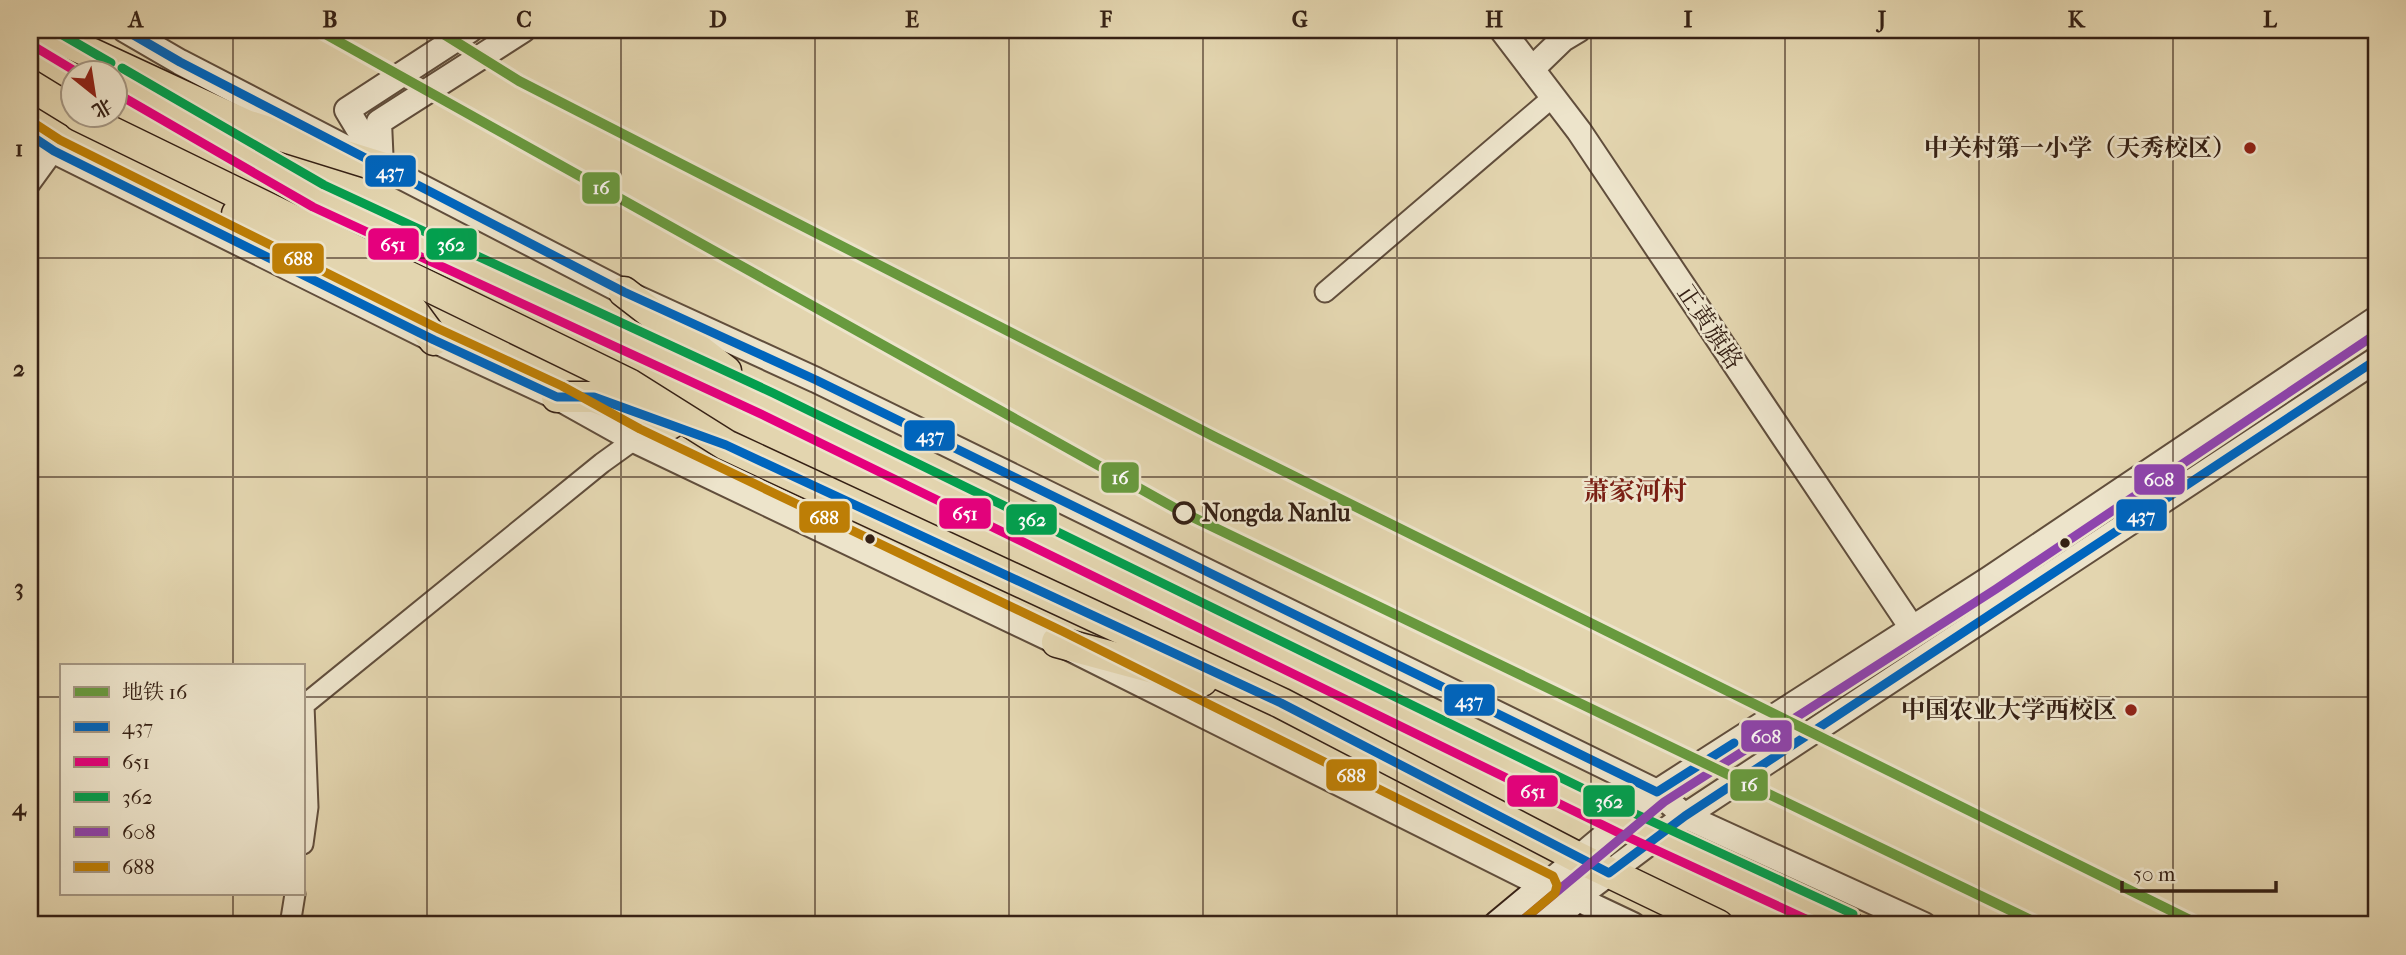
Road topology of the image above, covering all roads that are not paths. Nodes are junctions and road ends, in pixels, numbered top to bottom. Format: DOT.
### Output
graph roads {
  1 [pos="30,30"];
  2 [pos="41,30"];
  3 [pos="125,30"];
  4 [pos="470,30"];
  5 [pos="523,30"];
  6 [pos="1502,30"];
  7 [pos="1577,30"];
  8 [pos="81,60"];
  9 [pos="1532,69"];
  10 [pos="30,85"];
  11 [pos="130,87"];
  12 [pos="1553,97"];
  13 [pos="60,103"];
  14 [pos="107,130"];
  15 [pos="30,135"];
  16 [pos="54,151"];
  17 [pos="382,167"];
  18 [pos="214,183"];
  19 [pos="30,184"];
  20 [pos="624,292"];
  21 [pos="1325,292"];
  22 [pos="2376,319"];
  23 [pos="434,340"];
  24 [pos="2376,360"];
  25 [pos="557,397"];
  26 [pos="768,404"];
  27 [pos="634,440"];
  28 [pos="726,445"];
  29 [pos="1912,628"];
  30 [pos="1057,642"];
  31 [pos="1281,702"];
  32 [pos="304,705"];
  33 [pos="304,705"];
  34 [pos="1657,792"];
  35 [pos="1685,816"];
  36 [pos="1622,821"];
  37 [pos="1656,837"];
  38 [pos="304,838"];
  39 [pos="1577,857"];
  40 [pos="1609,873"];
  41 [pos="1545,886"];
  42 [pos="295,895"];
  43 [pos="1576,898"];
  44 [pos="290,925"];
  45 [pos="1498,925"];
  46 [pos="1544,925"];
  47 [pos="1633,925"];
  48 [pos="1718,925"];
  49 [pos="1848,925"];
  50 [pos="1924,925"];
  1 -- 8 [label="main road"];
  2 -- 17 [label="main road"];
  3 -- 17 [label="street"];
  4 -- 17 [label="street"];
  5 -- 17 [label="street"];
  6 -- 9 [label="street, 正黄旗路"];
  7 -- 9 [label="street"];
  9 -- 12 [label="street, 正黄旗路"];
  10 -- 13 [label="main road"];
  11 -- 26 [label="main road"];
  12 -- 21 [label="street"];
  12 -- 29 [label="street, 正黄旗路"];
  14 -- 18 [label="main road"];
  15 -- 16 [label="street"];
  16 -- 19 [label="street"];
  16 -- 23 [label="street"];
  17 -- 20 [label="street"];
  18 -- 23 [label="main road"];
  18 -- 28 [label="main road"];
  20 -- 26 [label="main road"];
  20 -- 34 [label="street"];
  22 -- 29 [label="street"];
  23 -- 25 [label="street"];
  24 -- 35 [label="street"];
  25 -- 27 [label="street"];
  25 -- 28 [label="main road"];
  26 -- 36 [label="main road"];
  27 -- 30 [label="street"];
  27 -- 33 [label="street"];
  28 -- 31 [label="main road"];
  29 -- 34 [label="street"];
  30 -- 31 [label="main road"];
  30 -- 41 [label="street"];
  31 -- 39 [label="main road"];
  32 -- 38 [label="street"];
  34 -- 35 [label="street"];
  34 -- 36 [label="street"];
  35 -- 37 [label="street"];
  35 -- 50 [label="street"];
  36 -- 37 [label="main road"];
  36 -- 39 [label="street"];
  37 -- 40 [label="street"];
  37 -- 49 [label="main road"];
  39 -- 40 [label="main road"];
  39 -- 41 [label="street"];
  40 -- 43 [label="street"];
  40 -- 48 [label="main road"];
  41 -- 43 [label="street"];
  41 -- 45 [label="main road"];
  42 -- 44 [label="street"];
  43 -- 46 [label="main road"];
  43 -- 47 [label="street"];
}
